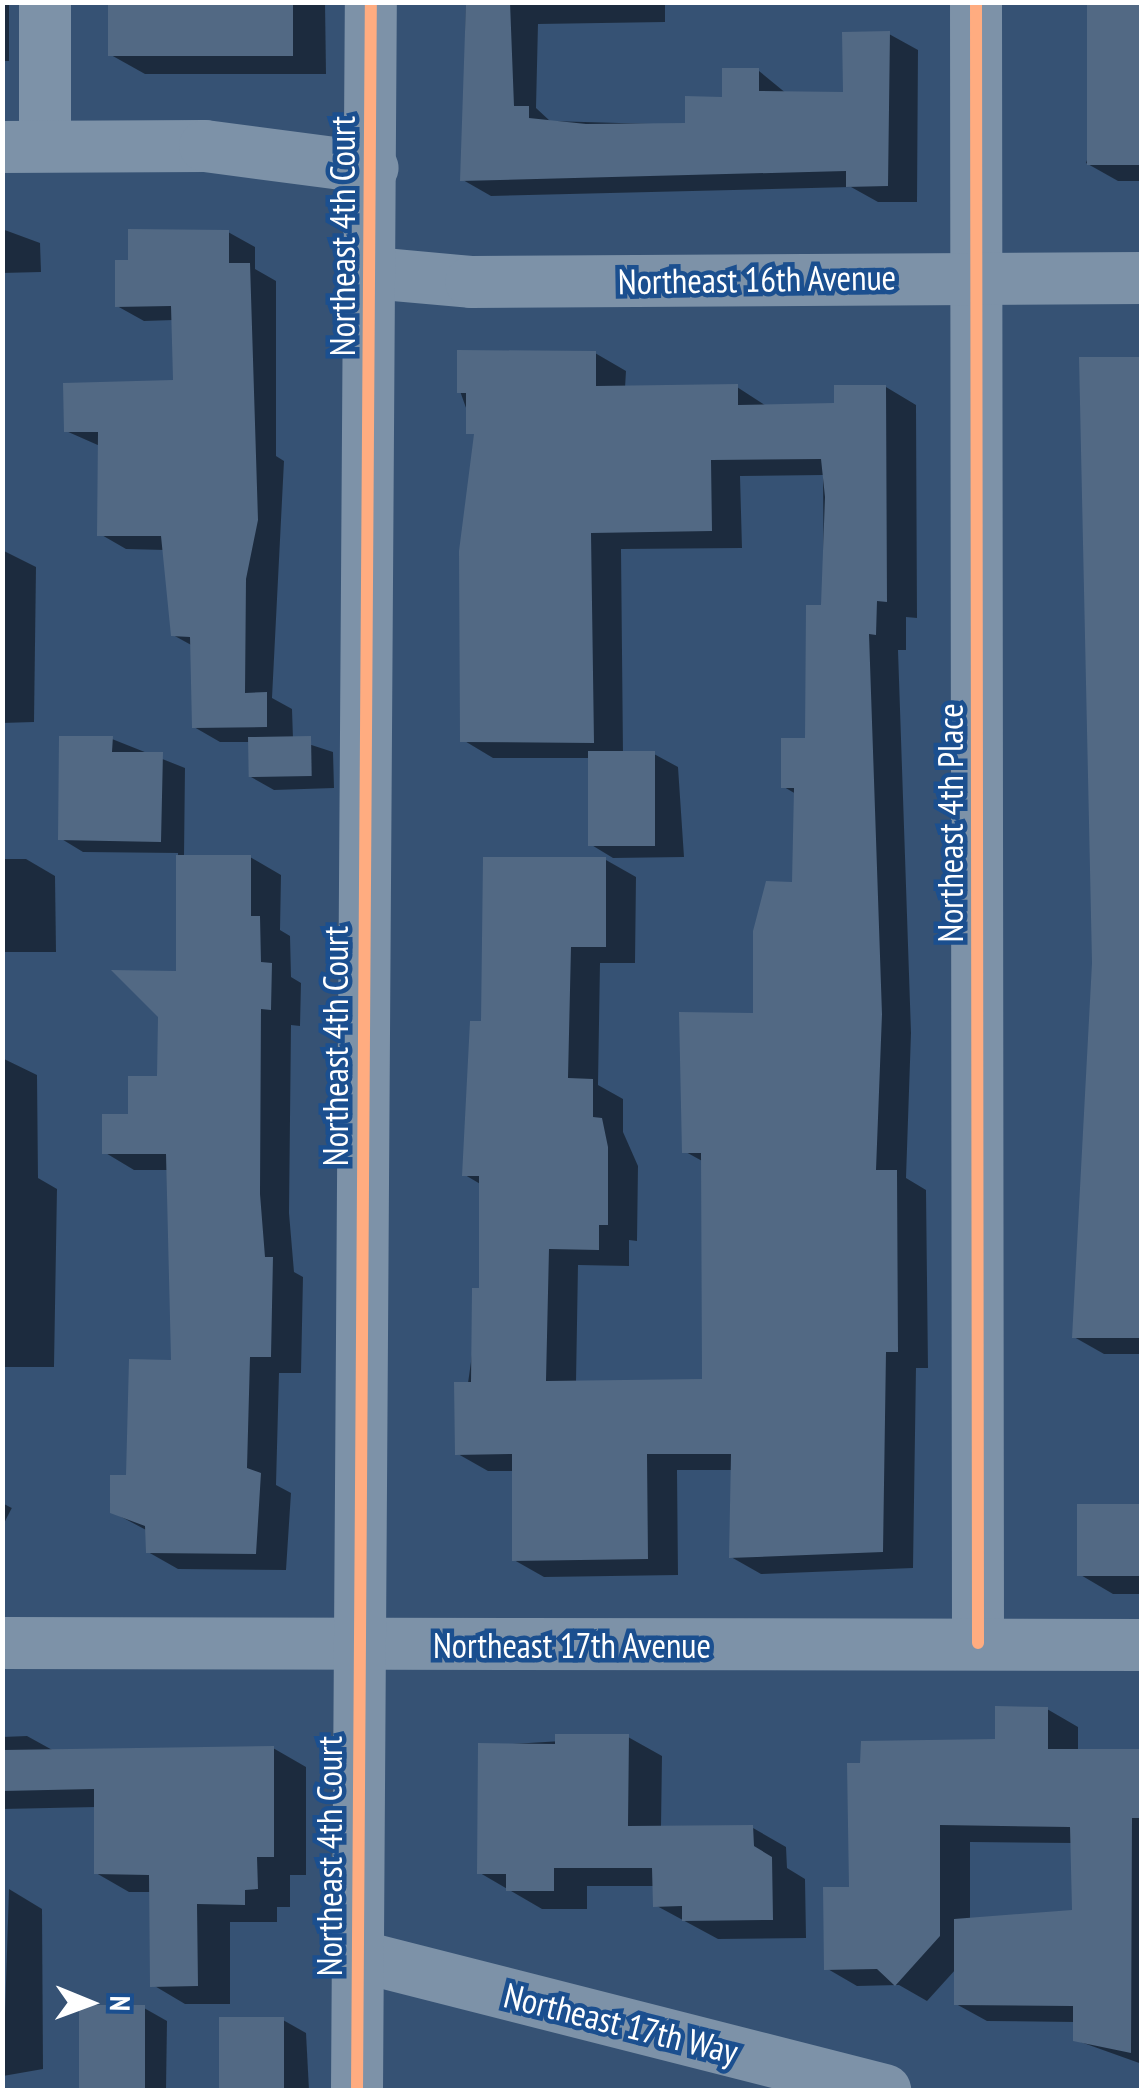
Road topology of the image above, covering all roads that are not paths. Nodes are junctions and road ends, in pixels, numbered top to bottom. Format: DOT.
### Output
graph roads {
  1 [pos="45,2"];
  2 [pos="372,2"];
  3 [pos="976,2"];
  4 [pos="24,146"];
  5 [pos="373,168"];
  6 [pos="372,273"];
  7 [pos="981,278"];
  8 [pos="1142,278"];
  9 [pos="2,1643"];
  10 [pos="978,1643"];
  11 [pos="1142,1645"];
  12 [pos="360,1646"];
  13 [pos="358,1956"];
  14 [pos="357,2090"];
  15 [pos="884,2090"];
  1 -- 4 [label="street"];
  2 -- 5 [label="street, Northeast 4th Court"];
  3 -- 7 [label="street, Northeast 4th Place"];
  4 -- 5 [label="street"];
  5 -- 6 [label="street, Northeast 4th Court"];
  6 -- 7 [label="street, Northeast 16th Avenue"];
  6 -- 12 [label="street, Northeast 4th Court"];
  7 -- 8 [label="street, Northeast 16th Avenue"];
  7 -- 10 [label="street, Northeast 4th Place"];
  9 -- 12 [label="street, Northeast 17th Avenue"];
  10 -- 11 [label="street, Northeast 17th Avenue"];
  10 -- 12 [label="street, Northeast 17th Avenue"];
  12 -- 13 [label="street, Northeast 4th Court"];
  13 -- 14 [label="street, Northeast 4th Court"];
  13 -- 15 [label="street, Northeast 17th Way"];
}
